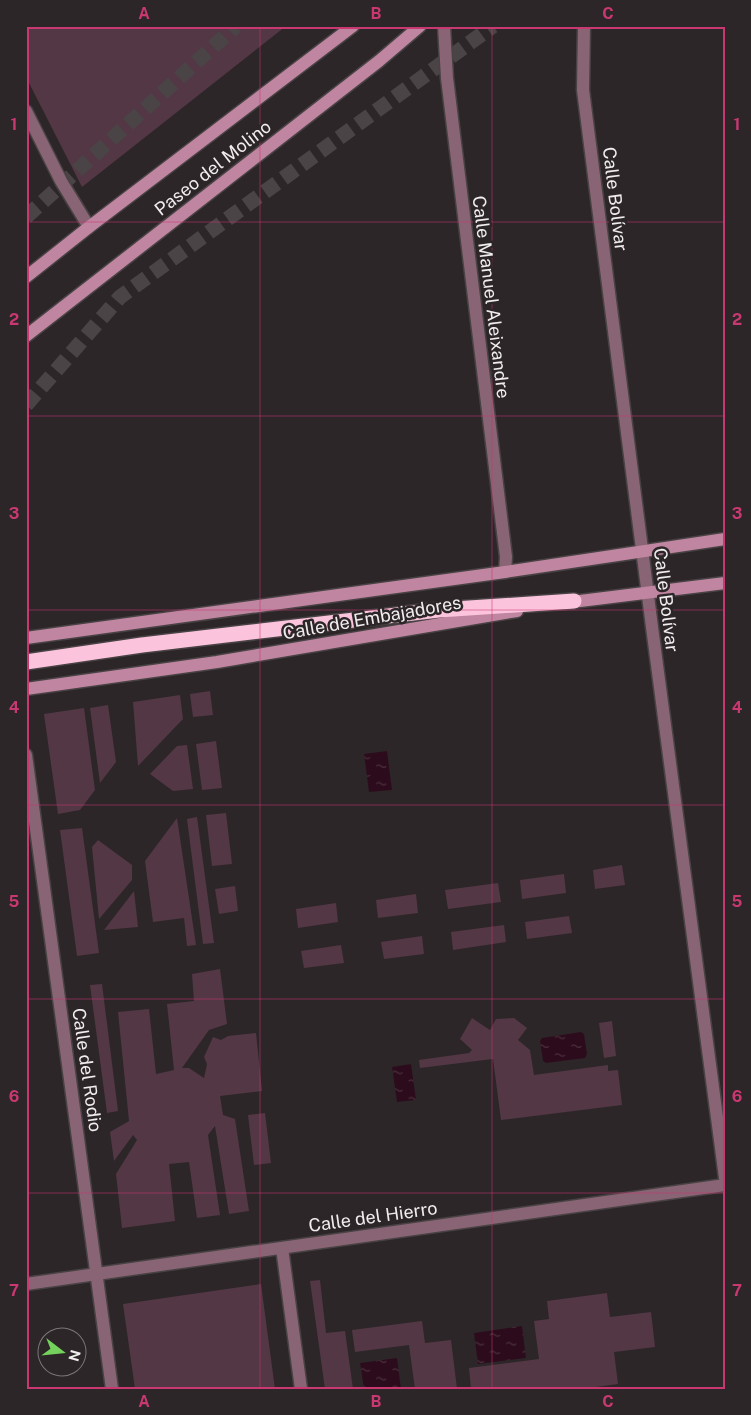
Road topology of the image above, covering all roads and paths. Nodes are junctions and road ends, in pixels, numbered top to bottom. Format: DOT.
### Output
graph roads {
  1 [pos="353,26"];
  2 [pos="420,26"];
  3 [pos="444,26"];
  4 [pos="584,26"];
  5 [pos="26,111"];
  6 [pos="89,227"];
  7 [pos="26,277"];
  8 [pos="26,336"];
  9 [pos="725,539"];
  10 [pos="642,550"];
  11 [pos="505,572"];
  12 [pos="725,582"];
  13 [pos="647,592"];
  14 [pos="574,601"];
  15 [pos="26,638"];
  16 [pos="26,662"];
  17 [pos="26,689"];
  18 [pos="26,756"];
  19 [pos="725,1178"];
  20 [pos="725,1185"];
  21 [pos="282,1248"];
  22 [pos="97,1274"];
  23 [pos="26,1284"];
  24 [pos="112,1389"];
  25 [pos="301,1389"];
  1 -- 6 [label="main road, Paseo del Molino"];
  2 -- 8 [label="main road, Paseo del Molino"];
  3 -- 11 [label="street, Calle Manuel Aleixandre"];
  4 -- 10 [label="street, Calle Bolívar"];
  5 -- 6 [label="street"];
  6 -- 7 [label="main road, Paseo del Molino"];
  9 -- 10 [label="main road, Calle de Embajadores"];
  10 -- 11 [label="main road, Calle de Embajadores"];
  10 -- 13 [label="street, Calle Bolívar"];
  11 -- 15 [label="main road, Calle de Embajadores"];
  12 -- 13 [label="main road, Calle de Embajadores"];
  13 -- 14 [label="main road, Calle de Embajadores"];
  13 -- 19 [label="street, Calle Bolívar"];
  14 -- 16 [label="highway"];
  14 -- 17 [label="main road, Calle de Embajadores"];
  18 -- 22 [label="street, Calle del Rodio"];
  20 -- 21 [label="street, Calle del Hierro"];
  21 -- 22 [label="street, Calle del Hierro"];
  21 -- 25 [label="street"];
  22 -- 23 [label="street, Calle del Hierro"];
  22 -- 24 [label="street, Calle del Rodio"];
}
